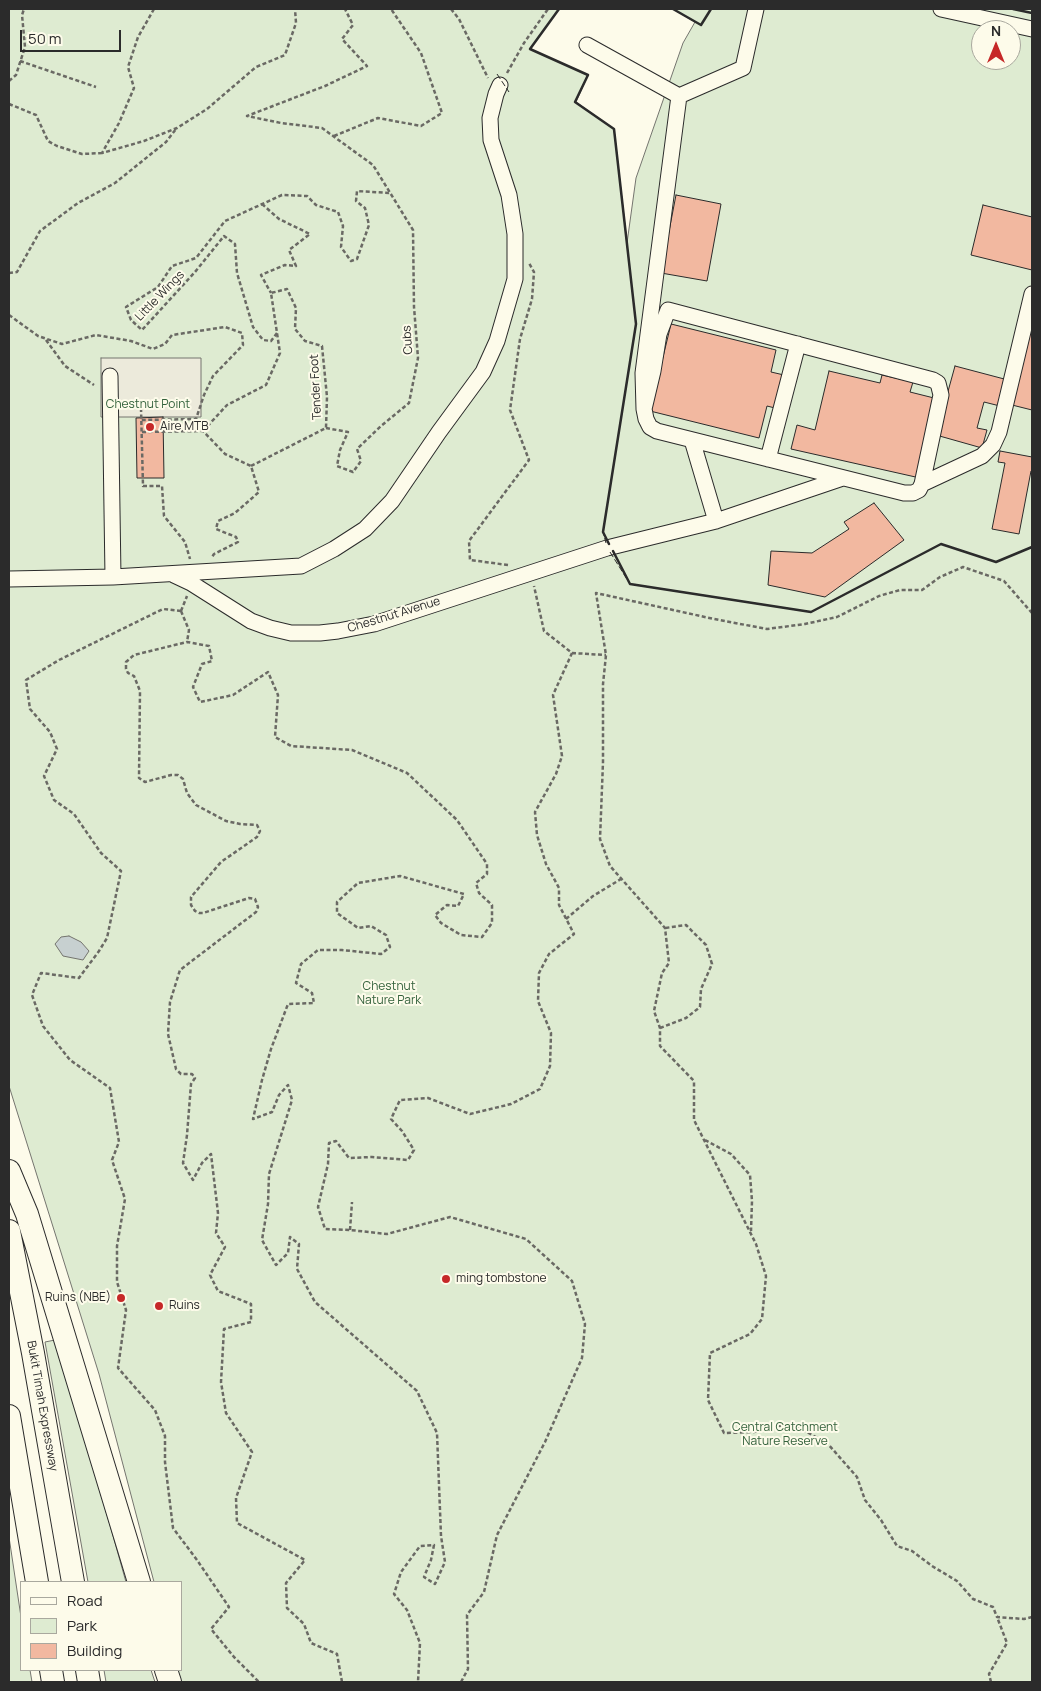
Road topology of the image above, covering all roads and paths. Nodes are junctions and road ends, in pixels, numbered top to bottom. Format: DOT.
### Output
graph roads {
  1 [pos="24,9"];
  2 [pos="154,9"];
  3 [pos="294,9"];
  4 [pos="345,9"];
  5 [pos="391,9"];
  6 [pos="451,9"];
  7 [pos="548,9"];
  8 [pos="756,9"];
  9 [pos="941,9"];
  10 [pos="1032,29"];
  11 [pos="587,45"];
  12 [pos="20,61"];
  13 [pos="9,81"];
  14 [pos="96,86"];
  15 [pos="500,86"];
  16 [pos="679,96"];
  17 [pos="9,104"];
  18 [pos="177,128"];
  19 [pos="333,136"];
  20 [pos="102,153"];
  21 [pos="390,193"];
  22 [pos="262,204"];
  23 [pos="515,234"];
  24 [pos="9,274"];
  25 [pos="272,293"];
  26 [pos="1032,294"];
  27 [pos="9,315"];
  28 [pos="277,333"];
  29 [pos="45,339"];
  30 [pos="798,344"];
  31 [pos="110,376"];
  32 [pos="94,385"];
  33 [pos="141,408"];
  34 [pos="644,409"];
  35 [pos="141,420"];
  36 [pos="326,428"];
  37 [pos="203,431"];
  38 [pos="142,432"];
  39 [pos="692,440"];
  40 [pos="768,459"];
  41 [pos="251,466"];
  42 [pos="843,478"];
  43 [pos="922,484"];
  44 [pos="716,521"];
  45 [pos="199,572"];
  46 [pos="525,573"];
  47 [pos="170,574"];
  48 [pos="113,576"];
  49 [pos="9,579"];
  50 [pos="1032,613"];
  51 [pos="187,642"];
  52 [pos="572,653"];
  53 [pos="606,655"];
  54 [pos="622,879"];
  55 [pos="566,919"];
  56 [pos="665,928"];
  57 [pos="660,1028"];
  58 [pos="704,1140"];
  59 [pos="9,1171"];
  60 [pos="352,1202"];
  61 [pos="350,1230"];
  62 [pos="9,1231"];
  63 [pos="751,1233"];
  64 [pos="9,1416"];
  65 [pos="37,1581"];
  66 [pos="73,1581"];
  67 [pos="139,1581"];
  68 [pos="1032,1616"];
  69 [pos="997,1617"];
  70 [pos="259,1682"];
  71 [pos="342,1682"];
  72 [pos="418,1682"];
  73 [pos="461,1682"];
  74 [pos="991,1682"];
  1 -- 12 [label="path"];
  2 -- 20 [label="path"];
  3 -- 18 [label="path"];
  4 -- 19 [label="path, Cubs"];
  5 -- 19 [label="path"];
  6 -- 15 [label="path"];
  7 -- 15 [label="path"];
  8 -- 16 [label="street"];
  9 -- 10 [label="street"];
  11 -- 16 [label="street"];
  12 -- 13 [label="path"];
  12 -- 14 [label="path"];
  15 -- 23 [label="street"];
  16 -- 34 [label="street"];
  17 -- 20 [label="path"];
  18 -- 20 [label="path"];
  18 -- 24 [label="path"];
  19 -- 21 [label="path, Cubs"];
  21 -- 22 [label="path, Little Wings"];
  21 -- 36 [label="path, Cubs"];
  22 -- 25 [label="path"];
  22 -- 28 [label="path, Little Wings"];
  23 -- 45 [label="street"];
  23 -- 46 [label="path"];
  25 -- 28 [label="path"];
  25 -- 36 [label="path, Tender Foot"];
  26 -- 43 [label="street"];
  27 -- 29 [label="path"];
  28 -- 37 [label="path"];
  29 -- 32 [label="path"];
  29 -- 35 [label="path"];
  30 -- 34 [label="street"];
  30 -- 40 [label="street"];
  30 -- 43 [label="street"];
  31 -- 48 [label="street"];
  33 -- 35 [label="path"];
  34 -- 39 [label="street"];
  35 -- 38 [label="path"];
  36 -- 41 [label="path, Tender Foot"];
  37 -- 38 [label="path"];
  37 -- 41 [label="path"];
  38 -- 45 [label="path"];
  39 -- 40 [label="street"];
  39 -- 44 [label="street"];
  40 -- 42 [label="street"];
  41 -- 45 [label="path"];
  42 -- 43 [label="street"];
  42 -- 44 [label="street, Chestnut Avenue"];
  44 -- 46 [label="street, Chestnut Avenue"];
  45 -- 47 [label="street"];
  46 -- 47 [label="street, Chestnut Avenue"];
  46 -- 52 [label="path"];
  47 -- 48 [label="street, Chestnut Avenue"];
  48 -- 49 [label="street, Chestnut Avenue"];
  50 -- 53 [label="path"];
  51 -- 70 [label="path"];
  51 -- 71 [label="path"];
  51 -- 72 [label="path"];
  52 -- 53 [label="path"];
  52 -- 55 [label="path"];
  53 -- 54 [label="path"];
  54 -- 55 [label="path"];
  54 -- 56 [label="path"];
  55 -- 61 [label="path"];
  56 -- 57 [label="path"];
  56 -- 57 [label="path"];
  57 -- 58 [label="path"];
  58 -- 63 [label="path"];
  58 -- 63 [label="path"];
  59 -- 67 [label="highway"];
  60 -- 61 [label="path"];
  61 -- 73 [label="path"];
  62 -- 66 [label="highway, Bukit Timah Expressway"];
  63 -- 69 [label="path"];
  64 -- 65 [label="highway"];
  68 -- 69 [label="path"];
  69 -- 74 [label="path"];
}
